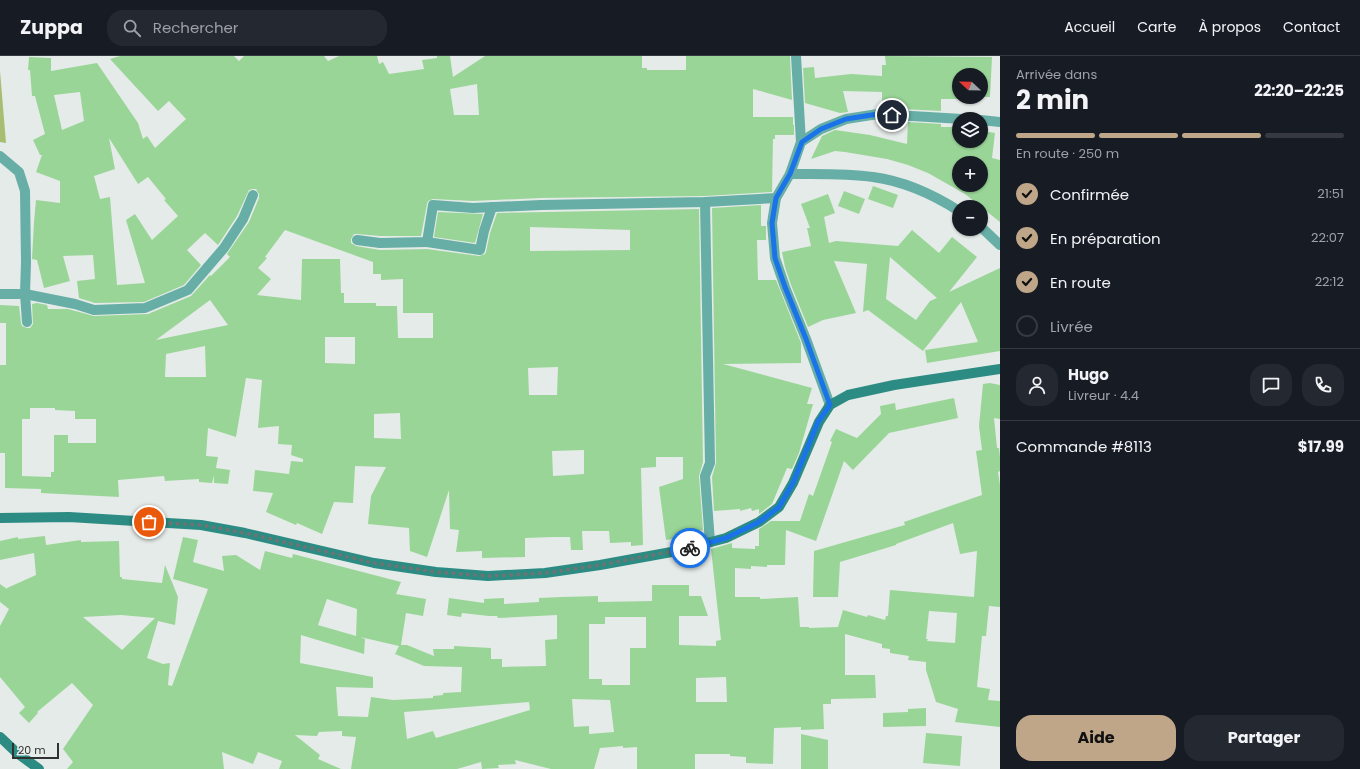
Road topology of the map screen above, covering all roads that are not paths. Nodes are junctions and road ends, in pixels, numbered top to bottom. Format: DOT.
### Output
graph roads {
  1 [pos="796,56"];
  2 [pos="952,118"];
  3 [pos="988,121"];
  4 [pos="1000,122"];
  5 [pos="802,142"];
  6 [pos="0,156"];
  7 [pos="790,174"];
  8 [pos="253,195"];
  9 [pos="776,198"];
  10 [pos="705,202"];
  11 [pos="492,207"];
  12 [pos="952,207"];
  13 [pos="988,234"];
  14 [pos="357,240"];
  15 [pos="428,242"];
  16 [pos="1000,245"];
  17 [pos="0,294"];
  18 [pos="25,294"];
  19 [pos="27,322"];
  20 [pos="1000,369"];
  21 [pos="830,405"];
  22 [pos="0,518"];
  23 [pos="710,542"];
  24 [pos="0,737"];
  25 [pos="39,769"];
  1 -- 5 [label="street"];
  2 -- 5 [label="street"];
  3 -- 4 [label="street"];
  5 -- 7 [label="street"];
  6 -- 18 [label="street"];
  7 -- 9 [label="street"];
  7 -- 12 [label="street"];
  8 -- 18 [label="street"];
  9 -- 10 [label="street"];
  9 -- 21 [label="street"];
  10 -- 11 [label="street"];
  10 -- 23 [label="street"];
  11 -- 15 [label="street"];
  11 -- 15 [label="street"];
  13 -- 16 [label="street"];
  14 -- 15 [label="street"];
  17 -- 18 [label="street"];
  18 -- 19 [label="street"];
  20 -- 21 [label="street"];
  21 -- 23 [label="street"];
  22 -- 23 [label="street"];
  24 -- 25 [label="street"];
}
